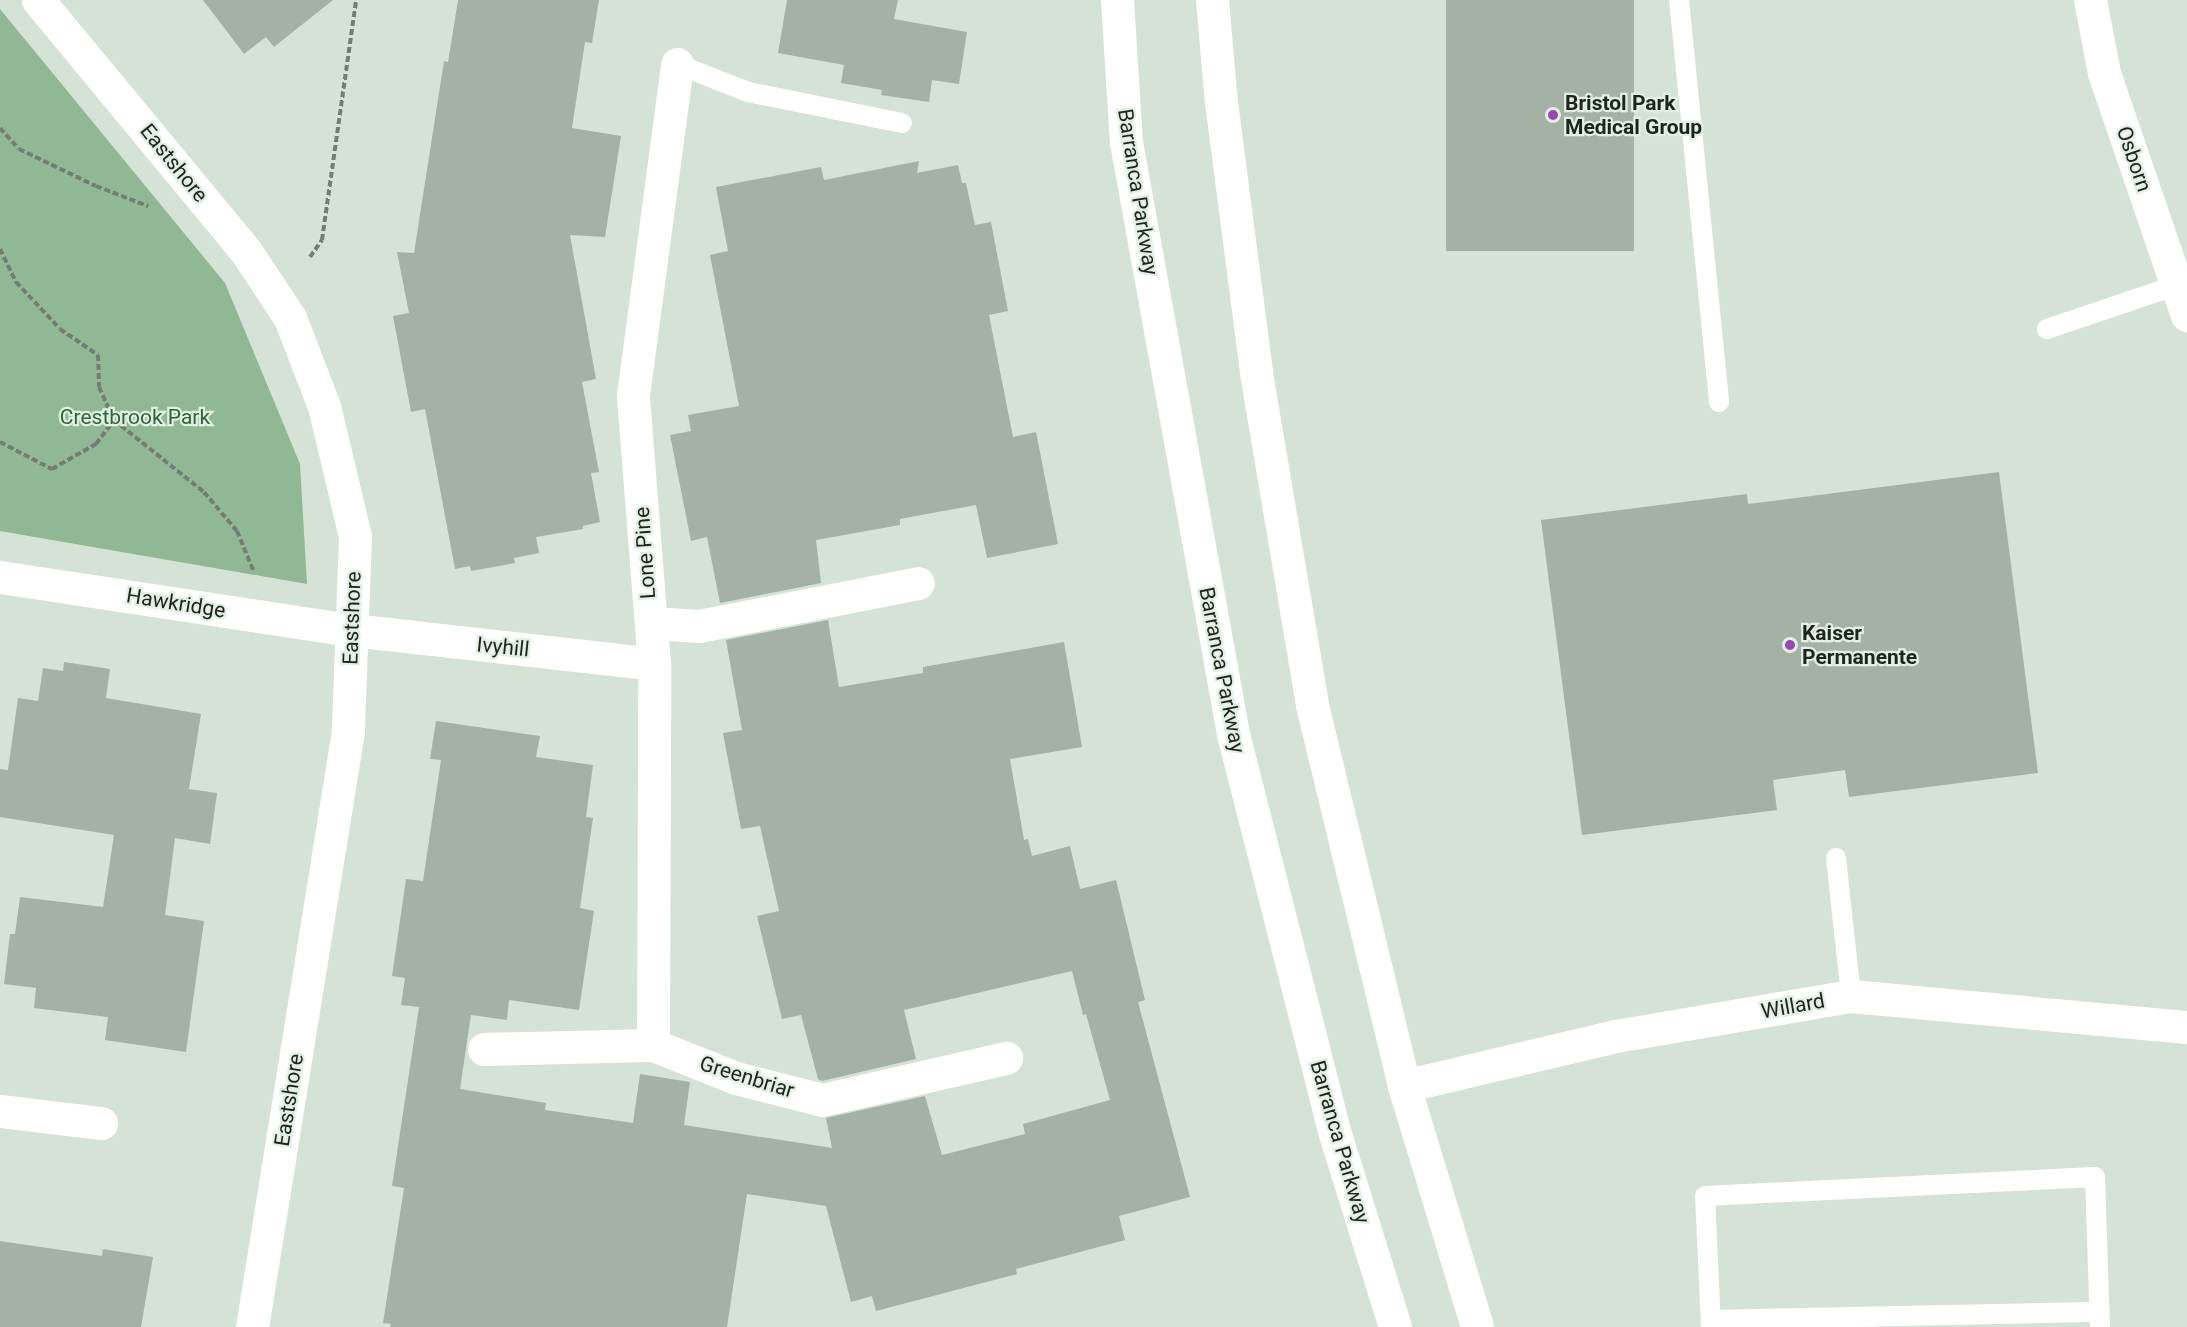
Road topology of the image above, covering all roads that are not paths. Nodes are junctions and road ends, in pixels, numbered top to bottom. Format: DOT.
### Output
graph roads {
  1 [pos="38,0"];
  2 [pos="1117,0"];
  3 [pos="1212,0"];
  4 [pos="1679,0"];
  5 [pos="2090,0"];
  6 [pos="677,64"];
  7 [pos="903,123"];
  8 [pos="2184,294"];
  9 [pos="2047,329"];
  10 [pos="1719,402"];
  11 [pos="0,577"];
  12 [pos="918,583"];
  13 [pos="651,623"];
  14 [pos="352,630"];
  15 [pos="654,664"];
  16 [pos="1836,858"];
  17 [pos="1851,996"];
  18 [pos="2187,1027"];
  19 [pos="653,1045"];
  20 [pos="484,1049"];
  21 [pos="1006,1058"];
  22 [pos="1404,1086"];
  23 [pos="0,1111"];
  24 [pos="101,1123"];
  25 [pos="2100,1319"];
  26 [pos="1711,1324"];
  27 [pos="252,1327"];
  28 [pos="1395,1327"];
  29 [pos="1477,1327"];
  1 -- 14 [label="street, Eastshore"];
  2 -- 28 [label="street, Barranca Parkway"];
  3 -- 22 [label="street"];
  4 -- 10 [label="lane"];
  5 -- 8 [label="street, Osborn"];
  6 -- 7 [label="lane"];
  6 -- 13 [label="street, Lone Pine"];
  8 -- 9 [label="lane"];
  11 -- 14 [label="street, Hawkridge"];
  12 -- 13 [label="street"];
  13 -- 15 [label="street, Lone Pine"];
  14 -- 15 [label="street, Ivyhill"];
  14 -- 27 [label="street, Eastshore"];
  15 -- 19 [label="street, Lone Pine"];
  16 -- 17 [label="lane"];
  17 -- 18 [label="street, Willard"];
  17 -- 22 [label="street, Willard"];
  19 -- 20 [label="street, Greenbriar"];
  19 -- 21 [label="street, Greenbriar"];
  22 -- 29 [label="street"];
  23 -- 24 [label="street"];
  25 -- 26 [label="lane"];
  25 -- 26 [label="lane"];
}
